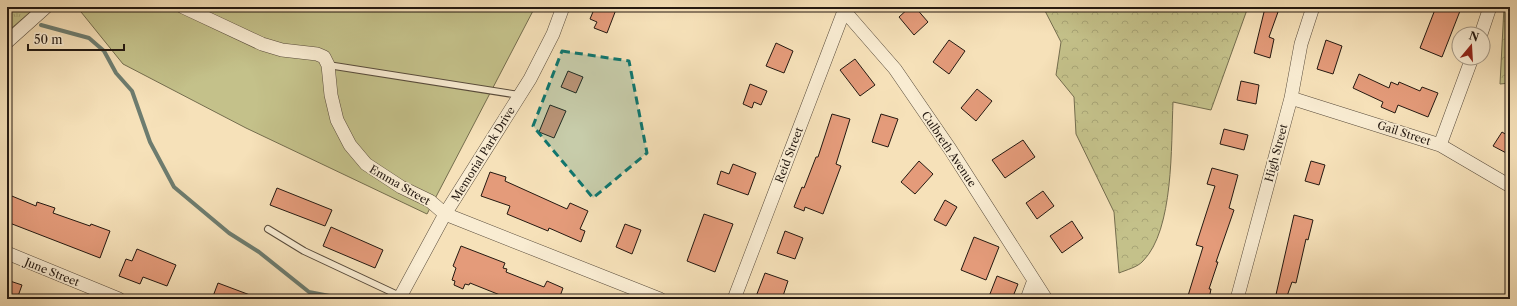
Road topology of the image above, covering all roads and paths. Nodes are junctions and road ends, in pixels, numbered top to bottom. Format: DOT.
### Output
graph roads {
  1 [pos="46,7"];
  2 [pos="183,7"];
  3 [pos="563,7"];
  4 [pos="1313,7"];
  5 [pos="1490,7"];
  6 [pos="842,9"];
  7 [pos="1484,26"];
  8 [pos="7,42"];
  9 [pos="328,65"];
  10 [pos="1469,66"];
  11 [pos="519,95"];
  12 [pos="1291,98"];
  13 [pos="1440,145"];
  14 [pos="1510,186"];
  15 [pos="445,214"];
  16 [pos="268,230"];
  17 [pos="7,253"];
  18 [pos="1034,280"];
  19 [pos="102,296"];
  20 [pos="400,298"];
  21 [pos="119,299"];
  22 [pos="660,299"];
  23 [pos="734,299"];
  24 [pos="1027,299"];
  25 [pos="1046,299"];
  26 [pos="1237,299"];
  1 -- 8 [label="street"];
  2 -- 9 [label="street"];
  3 -- 11 [label="street, Memorial Park Drive"];
  4 -- 12 [label="street, High Street"];
  5 -- 7 [label="street"];
  6 -- 18 [label="street, Culbreth Avenue"];
  6 -- 23 [label="street, Reid Street"];
  9 -- 11 [label="lane"];
  9 -- 15 [label="street, Emma Street"];
  10 -- 13 [label="street"];
  11 -- 15 [label="street, Memorial Park Drive"];
  12 -- 13 [label="street, Gail Street"];
  12 -- 26 [label="street, High Street"];
  13 -- 14 [label="street, Gail Street"];
  15 -- 20 [label="street, Memorial Park Drive"];
  15 -- 22 [label="street, Emma Street"];
  16 -- 20 [label="lane"];
  17 -- 19 [label="street, June Street"];
  18 -- 24 [label="street"];
  18 -- 25 [label="street, Culbreth Avenue"];
  19 -- 21 [label="street, June Street"];
}
